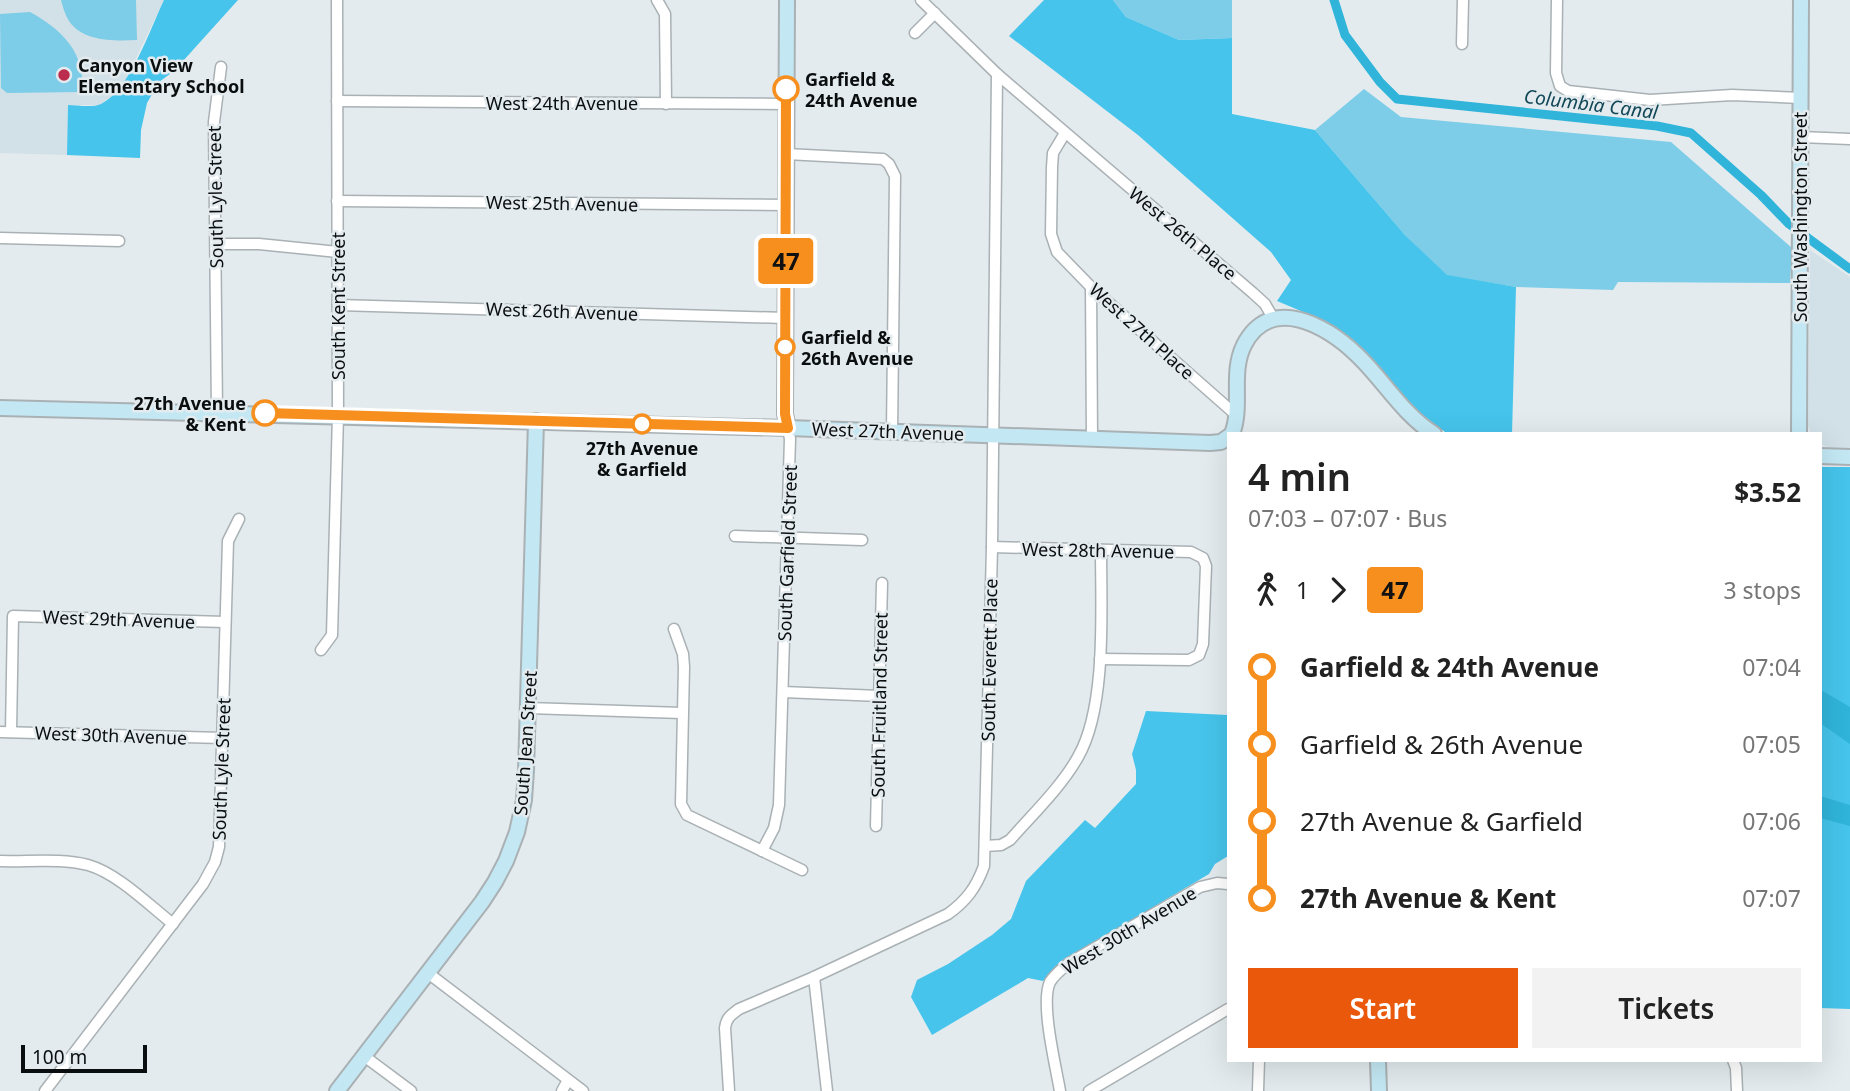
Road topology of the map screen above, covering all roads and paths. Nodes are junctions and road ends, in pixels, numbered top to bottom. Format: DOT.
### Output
graph roads {
  1 [pos="337,0"];
  2 [pos="787,0"];
  3 [pos="921,0"];
  4 [pos="1462,0"];
  5 [pos="1557,0"];
  6 [pos="1789,0"];
  7 [pos="1801,0"];
  8 [pos="659,2"];
  9 [pos="935,13"];
  10 [pos="915,33"];
  11 [pos="1461,44"];
  12 [pos="220,66"];
  13 [pos="997,74"];
  14 [pos="1801,98"];
  15 [pos="337,101"];
  16 [pos="666,104"];
  17 [pos="786,104"];
  18 [pos="1065,133"];
  19 [pos="1800,137"];
  20 [pos="1850,139"];
  21 [pos="786,155"];
  22 [pos="337,201"];
  23 [pos="786,205"];
  24 [pos="0,237"];
  25 [pos="120,241"];
  26 [pos="216,244"];
  27 [pos="338,252"];
  28 [pos="1091,287"];
  29 [pos="338,305"];
  30 [pos="785,318"];
  31 [pos="1273,318"];
  32 [pos="0,408"];
  33 [pos="217,412"];
  34 [pos="1235,414"];
  35 [pos="338,415"];
  36 [pos="536,421"];
  37 [pos="788,428"];
  38 [pos="892,432"];
  39 [pos="1231,432"];
  40 [pos="1432,432"];
  41 [pos="1799,432"];
  42 [pos="993,435"];
  43 [pos="1227,438"];
  44 [pos="1092,440"];
  45 [pos="1822,456"];
  46 [pos="1850,457"];
  47 [pos="239,519"];
  48 [pos="735,537"];
  49 [pos="788,538"];
  50 [pos="862,540"];
  51 [pos="992,547"];
  52 [pos="1101,550"];
  53 [pos="883,583"];
  54 [pos="225,622"];
  55 [pos="674,629"];
  56 [pos="321,650"];
  57 [pos="1100,659"];
  58 [pos="783,692"];
  59 [pos="880,696"];
  60 [pos="528,708"];
  61 [pos="682,713"];
  62 [pos="5,732"];
  63 [pos="222,738"];
  64 [pos="876,826"];
  65 [pos="985,846"];
  66 [pos="762,851"];
  67 [pos="0,861"];
  68 [pos="802,870"];
  69 [pos="0,871"];
  70 [pos="1227,884"];
  71 [pos="173,924"];
  72 [pos="428,973"];
  73 [pos="814,977"];
  74 [pos="1227,1010"];
  75 [pos="364,1056"];
  76 [pos="1259,1062"];
  77 [pos="1378,1062"];
  78 [pos="1734,1062"];
  79 [pos="568,1080"];
  80 [pos="45,1091"];
  81 [pos="337,1091"];
  82 [pos="411,1091"];
  83 [pos="562,1091"];
  84 [pos="583,1091"];
  85 [pos="729,1091"];
  86 [pos="827,1091"];
  87 [pos="1060,1091"];
  88 [pos="1089,1091"];
  89 [pos="1258,1091"];
  90 [pos="1379,1091"];
  91 [pos="1737,1091"];
  1 -- 15 [label="street, South Kent Street"];
  2 -- 17 [label="main road, South Garfield Street"];
  3 -- 9 [label="street, West 26th Place"];
  4 -- 11 [label="street"];
  5 -- 14 [label="street"];
  6 -- 7 [label="street"];
  7 -- 14 [label="main road, South Washington Street"];
  8 -- 16 [label="street"];
  9 -- 10 [label="street"];
  9 -- 13 [label="street, West 26th Place"];
  12 -- 26 [label="street, South Lyle Street"];
  13 -- 18 [label="street, West 26th Place"];
  13 -- 42 [label="street, South Everett Place"];
  14 -- 19 [label="main road, South Washington Street"];
  15 -- 16 [label="street, West 24th Avenue"];
  15 -- 22 [label="street, South Kent Street"];
  16 -- 17 [label="street, West 24th Avenue"];
  17 -- 21 [label="main road, South Garfield Street"];
  18 -- 28 [label="street, West 27th Place"];
  18 -- 31 [label="street, West 26th Place"];
  19 -- 20 [label="street"];
  19 -- 41 [label="main road, South Washington Street"];
  21 -- 23 [label="main road, South Garfield Street"];
  21 -- 38 [label="street"];
  22 -- 23 [label="street, West 25th Avenue"];
  22 -- 27 [label="street, South Kent Street"];
  23 -- 30 [label="main road, South Garfield Street"];
  24 -- 25 [label="street"];
  26 -- 27 [label="street"];
  26 -- 33 [label="street, South Lyle Street"];
  27 -- 29 [label="street, South Kent Street"];
  28 -- 34 [label="street, West 27th Place"];
  28 -- 44 [label="street"];
  29 -- 30 [label="street, West 26th Avenue"];
  29 -- 35 [label="street, South Kent Street"];
  30 -- 37 [label="main road, South Garfield Street"];
  31 -- 34 [label="main road"];
  31 -- 40 [label="main road"];
  32 -- 33 [label="main road, West 27th Avenue"];
  33 -- 35 [label="main road, West 27th Avenue"];
  34 -- 39 [label="main road"];
  35 -- 36 [label="main road, West 27th Avenue"];
  35 -- 56 [label="street, South Kent Street"];
  36 -- 37 [label="main road, West 27th Avenue"];
  36 -- 60 [label="main road, South Jean Street"];
  37 -- 38 [label="main road, West 27th Avenue"];
  37 -- 49 [label="street, South Garfield Street"];
  38 -- 42 [label="main road, West 27th Avenue"];
  42 -- 44 [label="main road, West 27th Avenue"];
  42 -- 51 [label="street, South Everett Place"];
  43 -- 44 [label="main road, West 27th Avenue"];
  45 -- 46 [label="main road"];
  47 -- 54 [label="street, South Lyle Street"];
  48 -- 49 [label="street"];
  49 -- 50 [label="street"];
  49 -- 58 [label="street, South Garfield Street"];
  51 -- 52 [label="street, West 28th Avenue"];
  51 -- 65 [label="street, South Everett Place"];
  52 -- 57 [label="street"];
  52 -- 57 [label="street, West 28th Avenue"];
  53 -- 59 [label="street, South Fruitland Street"];
  54 -- 62 [label="street, West 29th Avenue"];
  54 -- 63 [label="street, South Lyle Street"];
  55 -- 61 [label="street"];
  57 -- 65 [label="street"];
  58 -- 59 [label="street"];
  58 -- 66 [label="street, South Garfield Street"];
  59 -- 64 [label="street, South Fruitland Street"];
  60 -- 61 [label="street"];
  60 -- 72 [label="main road, South Jean Street"];
  61 -- 66 [label="street"];
  62 -- 63 [label="street, West 30th Avenue"];
  63 -- 71 [label="street, South Lyle Street"];
  65 -- 73 [label="street, South Everett Place"];
  66 -- 68 [label="street"];
  67 -- 69 [label="street"];
  67 -- 71 [label="street"];
  70 -- 87 [label="street, West 30th Avenue"];
  71 -- 80 [label="street, South Lyle Street"];
  72 -- 75 [label="main road, South Jean Street"];
  72 -- 79 [label="street"];
  73 -- 85 [label="street, South Everett Place"];
  73 -- 86 [label="street"];
  74 -- 88 [label="street"];
  75 -- 81 [label="main road, South Jean Street"];
  75 -- 82 [label="street"];
  76 -- 89 [label="street"];
  77 -- 90 [label="main road"];
  78 -- 91 [label="street"];
  79 -- 83 [label="street"];
  79 -- 84 [label="street"];
}
